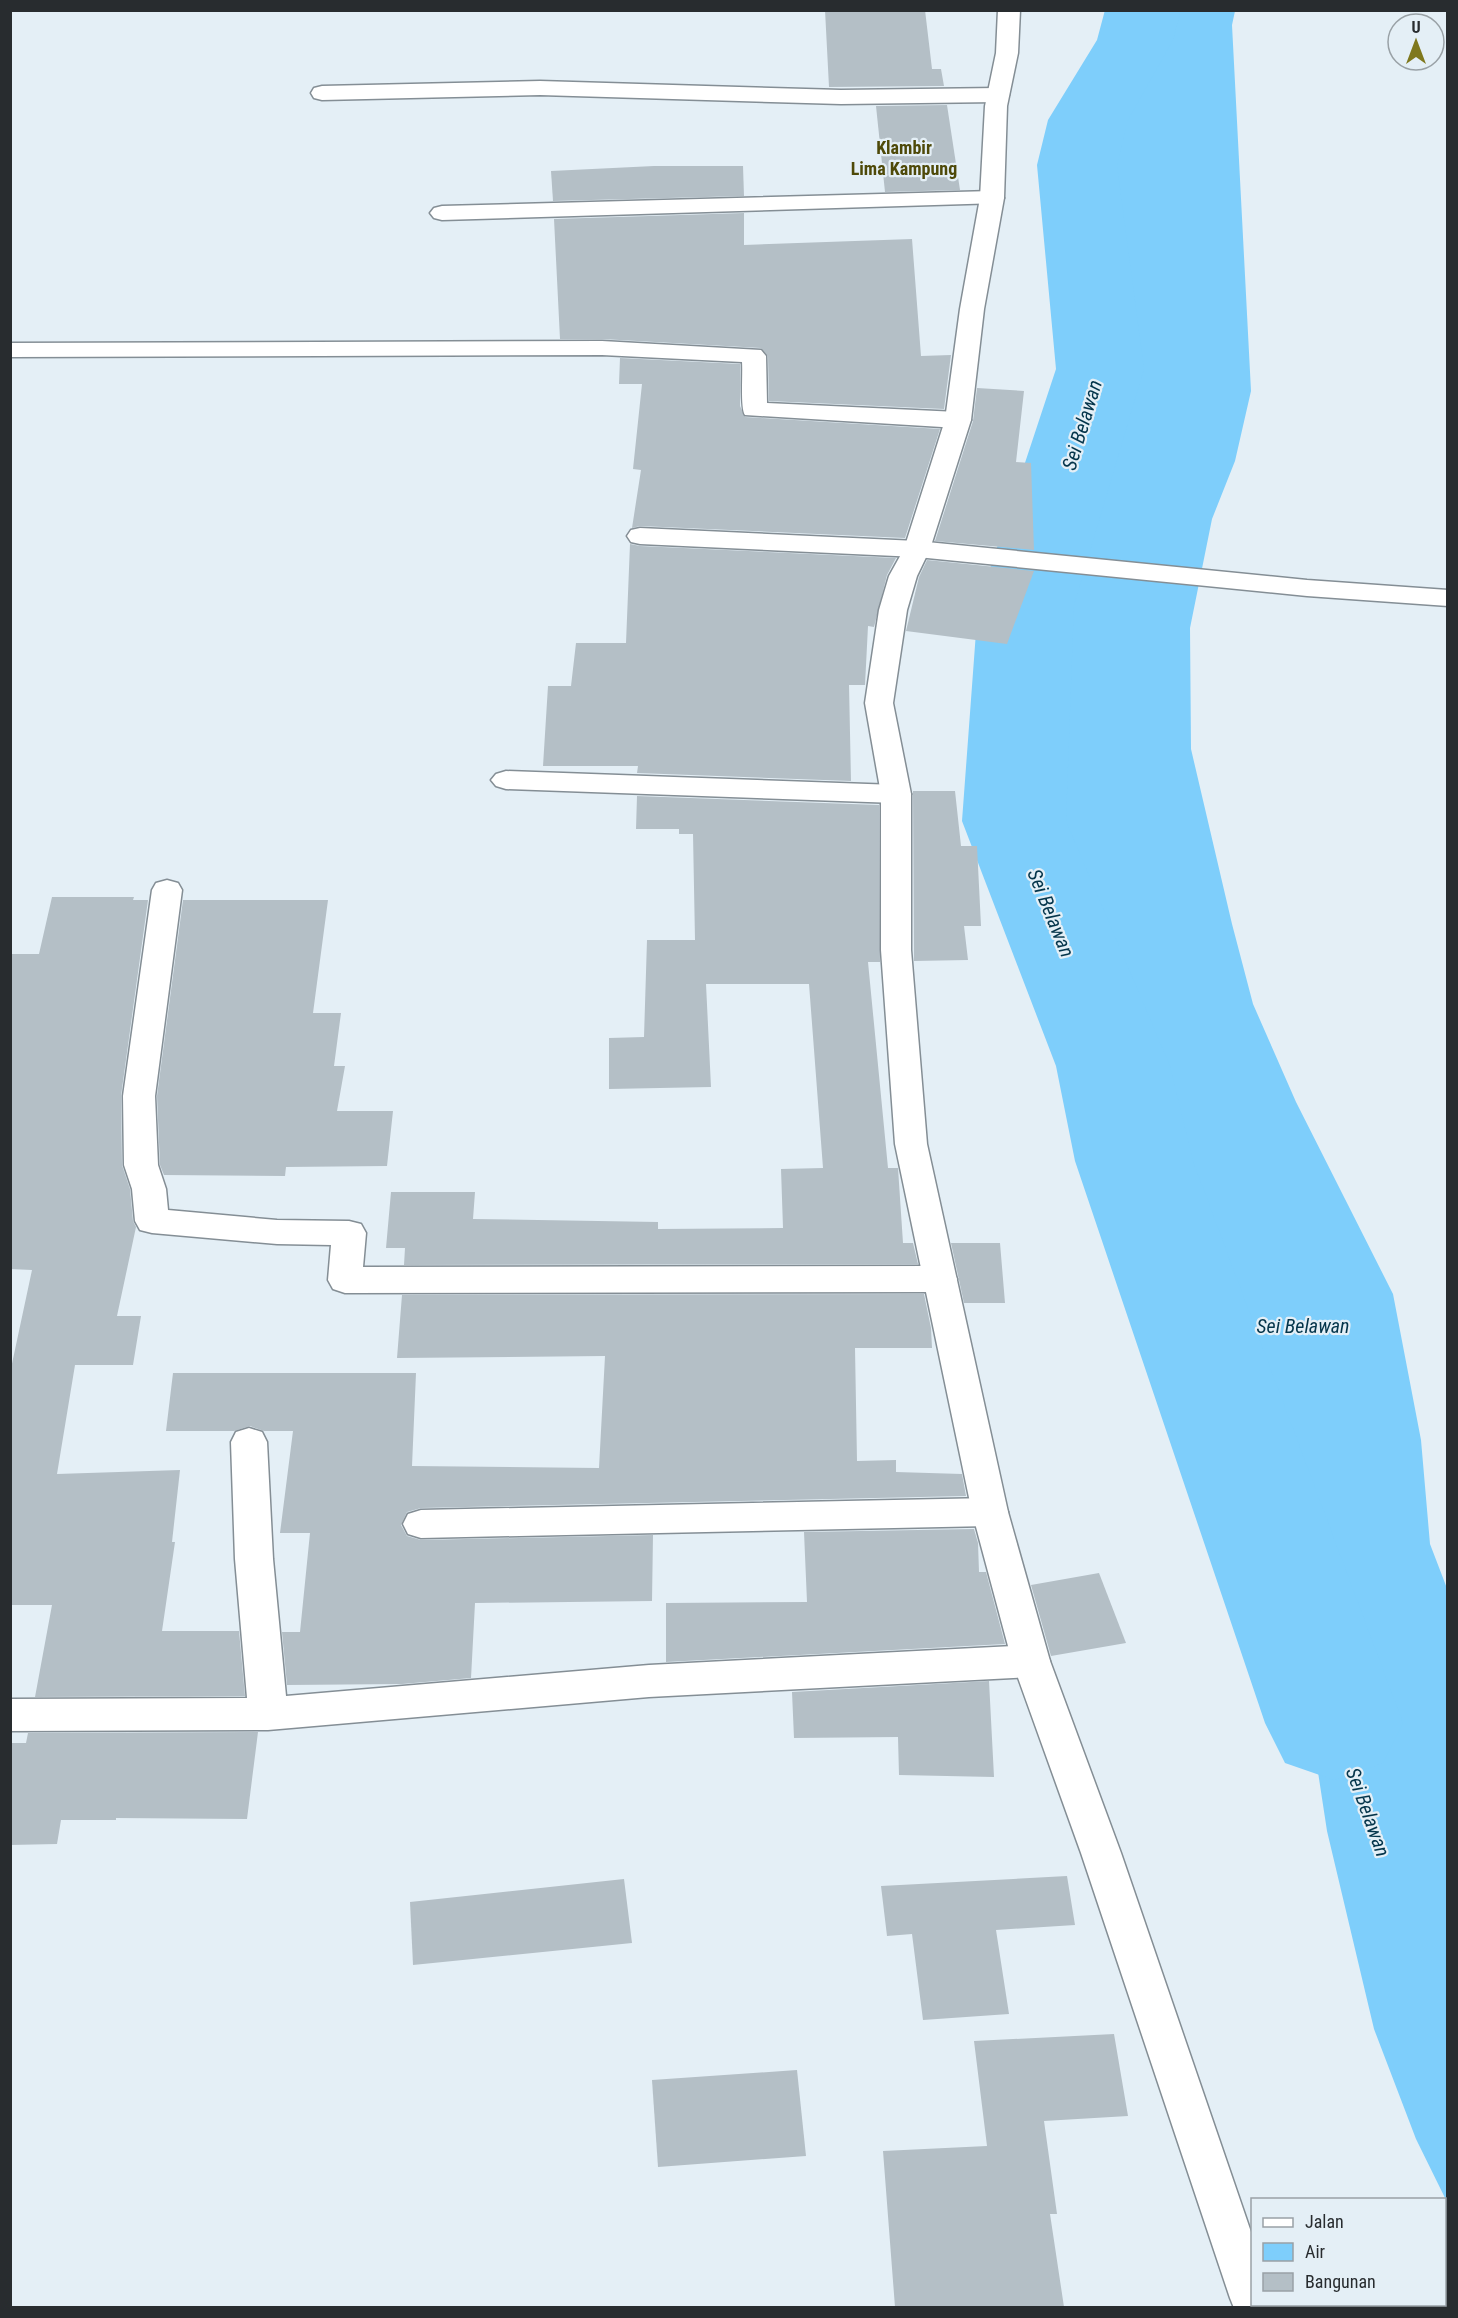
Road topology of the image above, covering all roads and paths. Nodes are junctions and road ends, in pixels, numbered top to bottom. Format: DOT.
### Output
graph roads {
  1 [pos="1010,10"];
  2 [pos="322,93"];
  3 [pos="998,94"];
  4 [pos="992,198"];
  5 [pos="442,213"];
  6 [pos="10,350"];
  7 [pos="958,420"];
  8 [pos="640,536"];
  9 [pos="917,549"];
  10 [pos="1448,598"];
  11 [pos="506,780"];
  12 [pos="896,794"];
  13 [pos="167,890"];
  14 [pos="939,1279"];
  15 [pos="249,1442"];
  16 [pos="990,1512"];
  17 [pos="421,1524"];
  18 [pos="1031,1661"];
  19 [pos="268,1714"];
  20 [pos="10,1715"];
  21 [pos="1251,2295"];
  1 -- 3 [label="street"];
  2 -- 3 [label="street"];
  3 -- 4 [label="street"];
  4 -- 5 [label="street"];
  4 -- 7 [label="street"];
  6 -- 7 [label="street"];
  7 -- 9 [label="street"];
  8 -- 9 [label="street"];
  9 -- 10 [label="street"];
  9 -- 12 [label="street"];
  11 -- 12 [label="street"];
  12 -- 14 [label="street"];
  13 -- 14 [label="street"];
  14 -- 16 [label="street"];
  15 -- 19 [label="street"];
  16 -- 17 [label="street"];
  16 -- 18 [label="street"];
  18 -- 19 [label="street"];
  18 -- 21 [label="street"];
  19 -- 20 [label="street"];
}
